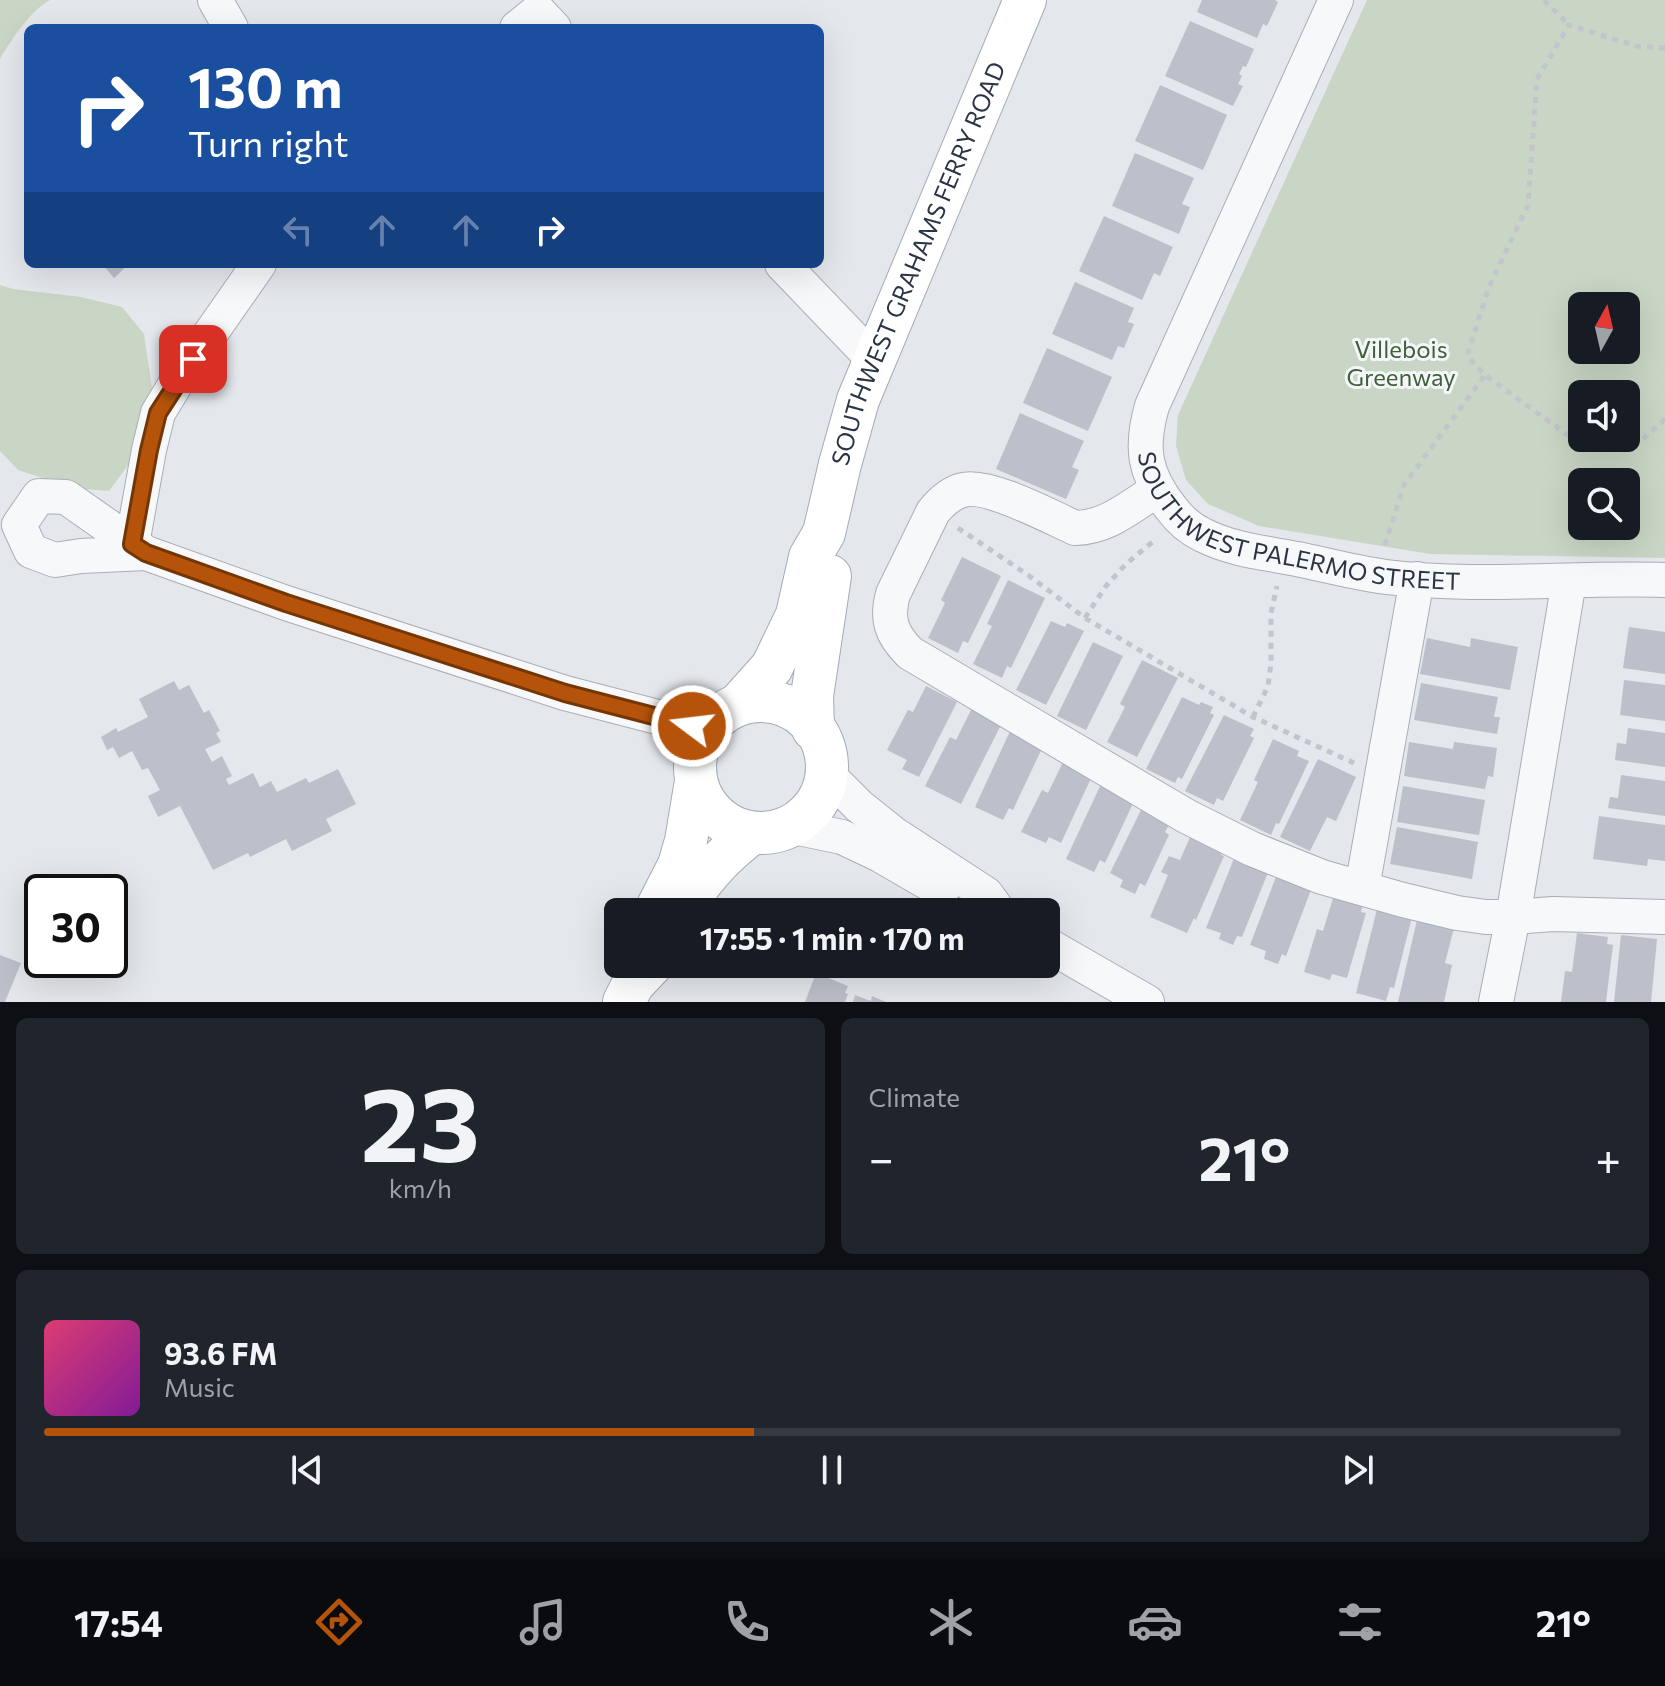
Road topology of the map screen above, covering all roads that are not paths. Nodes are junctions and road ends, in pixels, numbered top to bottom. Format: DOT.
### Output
graph roads {
  1 [pos="215,0"];
  2 [pos="1025,0"];
  3 [pos="1336,0"];
  4 [pos="229,24"];
  5 [pos="522,24"];
  6 [pos="550,24"];
  7 [pos="256,268"];
  8 [pos="786,268"];
  9 [pos="874,360"];
  10 [pos="1157,490"];
  11 [pos="824,533"];
  12 [pos="1417,579"];
  13 [pos="1665,580"];
  14 [pos="1569,581"];
  15 [pos="738,705"];
  16 [pos="813,729"];
  17 [pos="705,732"];
  18 [pos="826,773"];
  19 [pos="696,781"];
  20 [pos="771,829"];
  21 [pos="1362,888"];
  22 [pos="662,898"];
  23 [pos="692,898"];
  24 [pos="952,898"];
  25 [pos="989,898"];
  26 [pos="1513,917"];
  27 [pos="1665,917"];
  28 [pos="1060,952"];
  29 [pos="1147,1002"];
  30 [pos="1496,1002"];
  1 -- 4 [label="street"];
  2 -- 9 [label="main road, SOUTHWEST GRAHAMS FERRY ROAD"];
  3 -- 10 [label="street, SOUTHWEST PALERMO STREET"];
  5 -- 6 [label="street"];
  7 -- 17 [label="street"];
  8 -- 9 [label="street"];
  9 -- 11 [label="main road, SOUTHWEST GRAHAMS FERRY ROAD"];
  10 -- 12 [label="street, SOUTHWEST PALERMO STREET"];
  10 -- 21 [label="street"];
  11 -- 15 [label="main road, SOUTHWEST GRAHAMS FERRY ROAD"];
  11 -- 16 [label="main road, SOUTHWEST GRAHAMS FERRY ROAD"];
  12 -- 14 [label="street, SOUTHWEST PALERMO STREET"];
  12 -- 21 [label="street"];
  13 -- 14 [label="street, SOUTHWEST PALERMO STREET"];
  14 -- 26 [label="street"];
  15 -- 16 [label="main road"];
  15 -- 17 [label="main road"];
  16 -- 18 [label="main road"];
  17 -- 19 [label="main road"];
  18 -- 20 [label="main road"];
  18 -- 25 [label="street"];
  19 -- 20 [label="main road"];
  19 -- 22 [label="main road"];
  20 -- 23 [label="main road"];
  20 -- 24 [label="street"];
  21 -- 26 [label="street"];
  26 -- 27 [label="street"];
  26 -- 30 [label="street"];
  28 -- 29 [label="street"];
}
